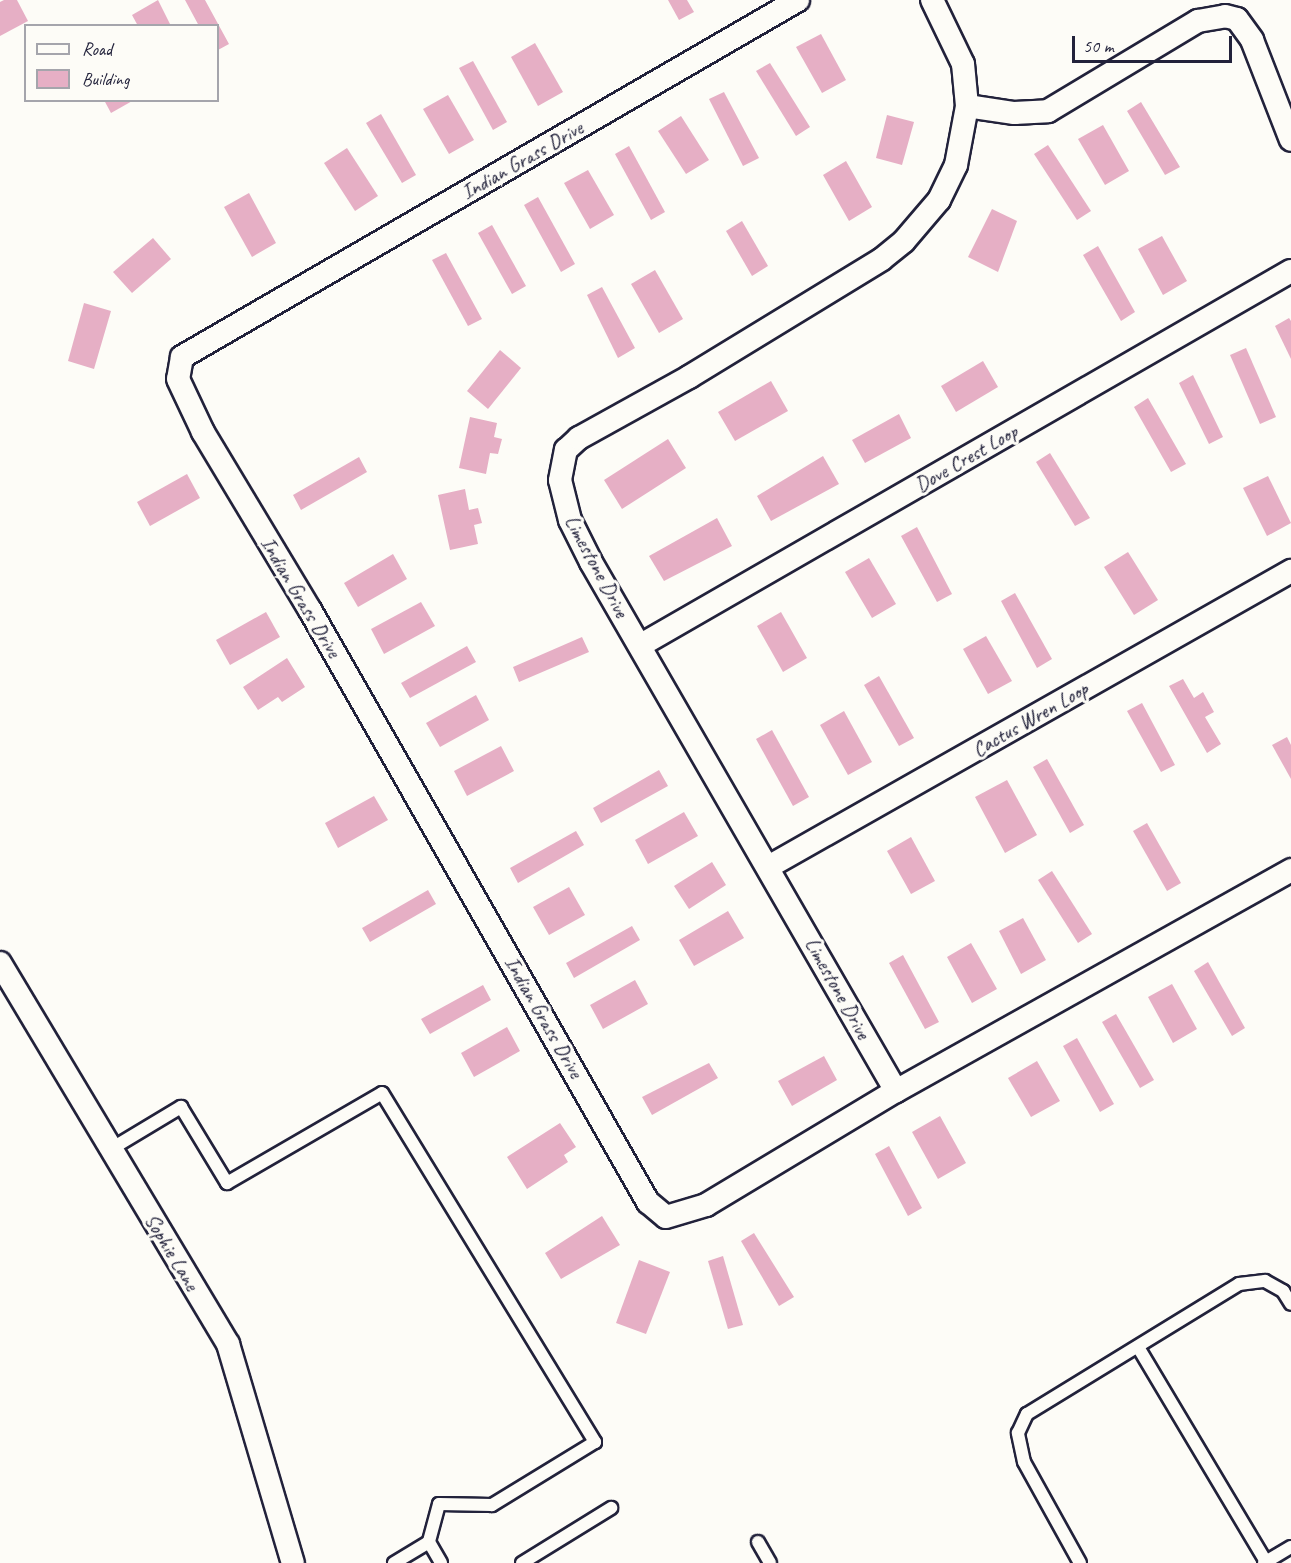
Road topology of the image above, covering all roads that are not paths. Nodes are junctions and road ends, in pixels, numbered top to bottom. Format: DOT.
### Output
graph roads {
  1 [pos="798,0"];
  2 [pos="932,0"];
  3 [pos="967,106"];
  4 [pos="1291,140"];
  5 [pos="1291,271"];
  6 [pos="1291,571"];
  7 [pos="641,645"];
  8 [pos="770,866"];
  9 [pos="1291,870"];
  10 [pos="0,963"];
  11 [pos="896,1091"];
  12 [pos="111,1149"];
  13 [pos="1291,1304"];
  14 [pos="1138,1347"];
  15 [pos="611,1508"];
  16 [pos="429,1542"];
  17 [pos="758,1542"];
  18 [pos="1291,1547"];
  19 [pos="1265,1562"];
  20 [pos="293,1563"];
  21 [pos="394,1563"];
  22 [pos="441,1563"];
  23 [pos="522,1563"];
  24 [pos="770,1563"];
  25 [pos="1080,1563"];
  1 -- 11 [label="street, Indian Grass Drive"];
  2 -- 3 [label="street, Limestone Drive"];
  3 -- 4 [label="street"];
  3 -- 7 [label="street, Limestone Drive"];
  5 -- 7 [label="street, Dove Crest Loop"];
  6 -- 8 [label="street, Cactus Wren Loop"];
  7 -- 8 [label="street, Limestone Drive"];
  8 -- 11 [label="street, Limestone Drive"];
  9 -- 11 [label="street"];
  10 -- 12 [label="street, Sophie Lane"];
  12 -- 16 [label="lane"];
  12 -- 20 [label="street, Sophie Lane"];
  13 -- 14 [label="lane"];
  14 -- 19 [label="lane"];
  14 -- 25 [label="lane"];
  15 -- 23 [label="lane"];
  16 -- 21 [label="lane"];
  16 -- 22 [label="lane"];
  17 -- 24 [label="lane"];
  18 -- 19 [label="lane"];
}
